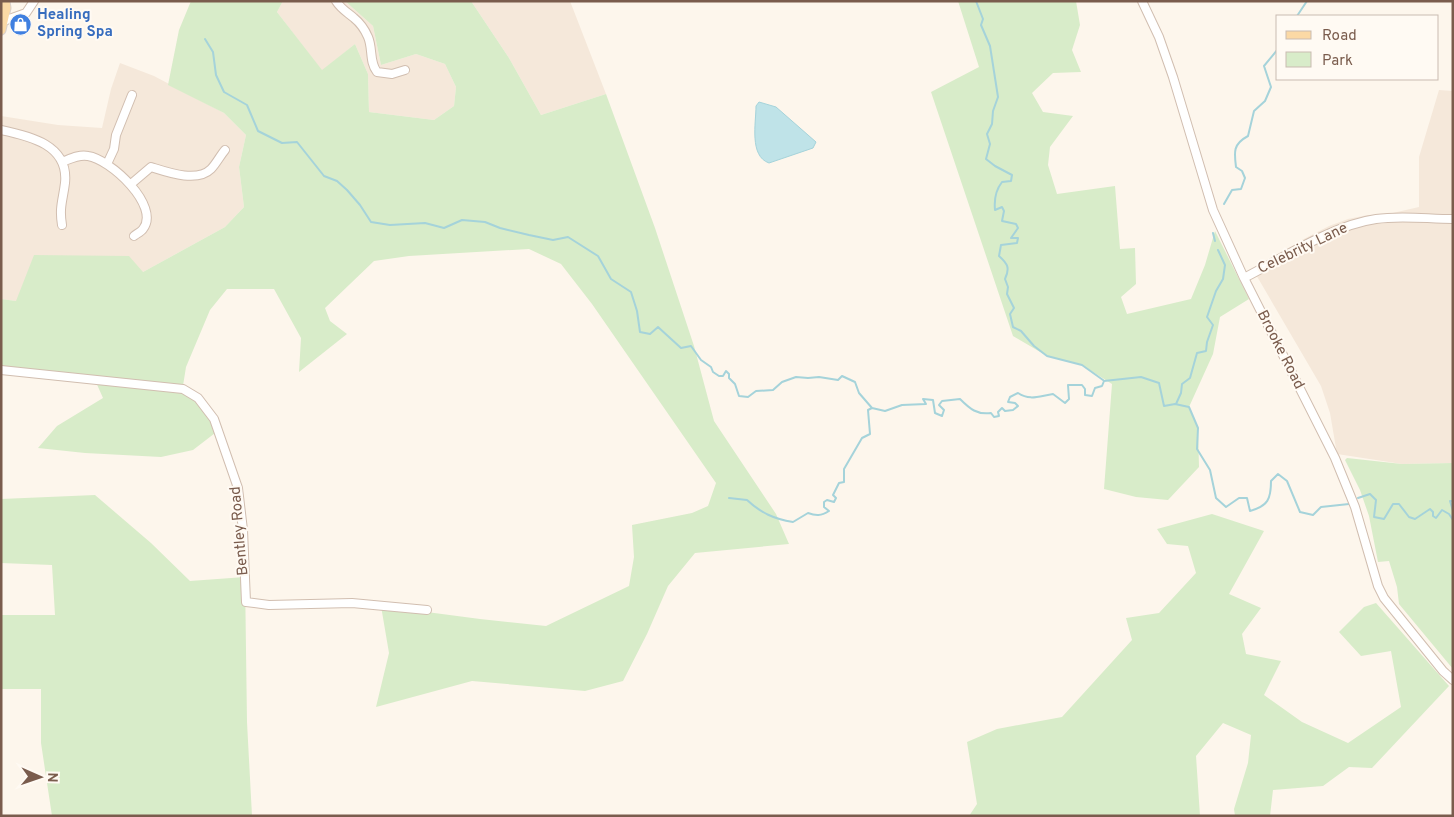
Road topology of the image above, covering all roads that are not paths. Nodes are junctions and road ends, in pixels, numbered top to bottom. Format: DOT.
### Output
graph roads {
  1 [pos="5,1"];
  2 [pos="34,1"];
  3 [pos="336,1"];
  4 [pos="1142,1"];
  5 [pos="2,24"];
  6 [pos="405,70"];
  7 [pos="132,95"];
  8 [pos="1,130"];
  9 [pos="225,150"];
  10 [pos="62,162"];
  11 [pos="107,164"];
  12 [pos="131,184"];
  13 [pos="1453,219"];
  14 [pos="62,225"];
  15 [pos="134,236"];
  16 [pos="1244,278"];
  17 [pos="1,370"];
  18 [pos="427,610"];
  19 [pos="1453,680"];
  1 -- 5 [label="main road"];
  2 -- 5 [label="street"];
  3 -- 6 [label="street"];
  4 -- 16 [label="street, Brooke Road"];
  7 -- 11 [label="street"];
  8 -- 10 [label="street"];
  9 -- 12 [label="street"];
  10 -- 11 [label="street"];
  10 -- 14 [label="street"];
  11 -- 12 [label="street"];
  12 -- 15 [label="street"];
  13 -- 16 [label="street, Celebrity Lane"];
  16 -- 19 [label="street, Brooke Road"];
  17 -- 18 [label="street, Bentley Road"];
}
